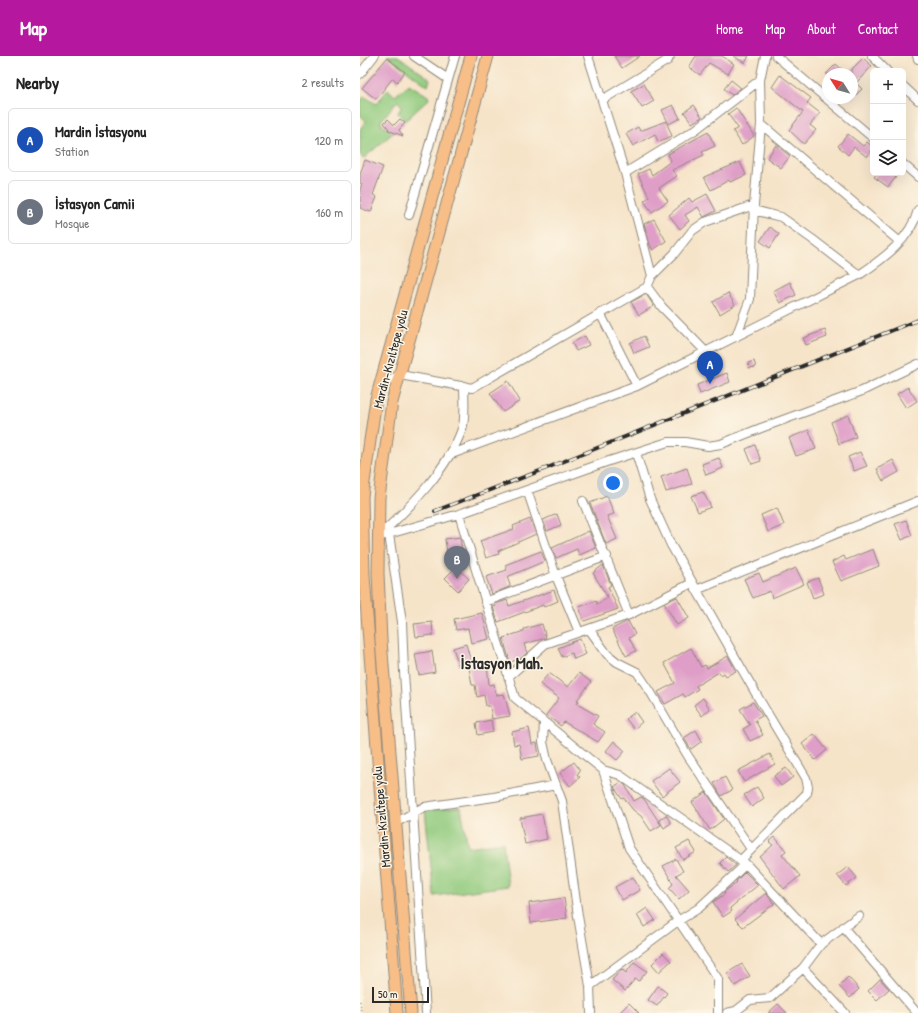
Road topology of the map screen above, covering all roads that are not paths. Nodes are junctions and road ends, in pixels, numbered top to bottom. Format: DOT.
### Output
graph roads {
  1 [pos="374,56"];
  2 [pos="414,56"];
  3 [pos="455,56"];
  4 [pos="471,56"];
  5 [pos="488,56"];
  6 [pos="588,56"];
  7 [pos="670,56"];
  8 [pos="765,56"];
  9 [pos="776,56"];
  10 [pos="872,56"];
  11 [pos="917,56"];
  12 [pos="918,59"];
  13 [pos="884,68"];
  14 [pos="360,74"];
  15 [pos="448,79"];
  16 [pos="760,80"];
  17 [pos="906,89"];
  18 [pos="602,100"];
  19 [pos="918,100"];
  20 [pos="761,124"];
  21 [pos="870,135"];
  22 [pos="906,167"];
  23 [pos="625,172"];
  24 [pos="918,177"];
  25 [pos="754,208"];
  26 [pos="918,210"];
  27 [pos="409,215"];
  28 [pos="900,242"];
  29 [pos="859,275"];
  30 [pos="652,276"];
  31 [pos="647,287"];
  32 [pos="600,314"];
  33 [pos="736,337"];
  34 [pos="706,352"];
  35 [pos="918,364"];
  36 [pos="400,375"];
  37 [pos="380,384"];
  38 [pos="464,386"];
  39 [pos="637,386"];
  40 [pos="636,453"];
  41 [pos="449,455"];
  42 [pos="527,490"];
  43 [pos="583,501"];
  44 [pos="918,501"];
  45 [pos="459,514"];
  46 [pos="384,535"];
  47 [pos="607,556"];
  48 [pos="556,576"];
  49 [pos="694,586"];
  50 [pos="485,602"];
  51 [pos="629,615"];
  52 [pos="589,629"];
  53 [pos="579,632"];
  54 [pos="508,677"];
  55 [pos="544,722"];
  56 [pos="603,770"];
  57 [pos="556,784"];
  58 [pos="414,813"];
  59 [pos="395,823"];
  60 [pos="751,849"];
  61 [pos="743,863"];
  62 [pos="859,916"];
  63 [pos="678,921"];
  64 [pos="844,926"];
  65 [pos="822,944"];
  66 [pos="803,968"];
  67 [pos="590,986"];
  68 [pos="397,1013"];
  69 [pos="410,1013"];
  70 [pos="426,1013"];
  71 [pos="591,1013"];
  72 [pos="718,1013"];
  73 [pos="727,1013"];
  74 [pos="845,1013"];
  75 [pos="917,1013"];
  1 -- 14 [label="street"];
  2 -- 15 [label="street"];
  3 -- 15 [label="street"];
  4 -- 37 [label="highway, Mardin-Kızıltepe yolu"];
  5 -- 36 [label="highway, Mardin-Kızıltepe yolu"];
  6 -- 18 [label="street"];
  7 -- 18 [label="street"];
  8 -- 16 [label="street"];
  9 -- 21 [label="street"];
  10 -- 13 [label="street"];
  11 -- 12 [label="street"];
  15 -- 27 [label="street"];
  16 -- 20 [label="street"];
  16 -- 23 [label="street"];
  17 -- 19 [label="street"];
  18 -- 23 [label="street"];
  20 -- 25 [label="street"];
  20 -- 28 [label="street"];
  22 -- 24 [label="street"];
  23 -- 30 [label="street"];
  25 -- 29 [label="street"];
  25 -- 30 [label="street"];
  25 -- 33 [label="street"];
  26 -- 28 [label="street"];
  28 -- 29 [label="street"];
  29 -- 33 [label="street"];
  30 -- 31 [label="street"];
  31 -- 32 [label="street"];
  31 -- 34 [label="street"];
  32 -- 38 [label="street"];
  32 -- 39 [label="street"];
  33 -- 34 [label="street"];
  34 -- 39 [label="street"];
  35 -- 40 [label="street"];
  36 -- 37 [label="street"];
  36 -- 38 [label="street"];
  36 -- 46 [label="highway, Mardin-Kızıltepe yolu"];
  37 -- 68 [label="highway, Mardin-Kızıltepe yolu"];
  38 -- 41 [label="street"];
  39 -- 41 [label="street"];
  40 -- 42 [label="street"];
  40 -- 49 [label="street"];
  41 -- 46 [label="street"];
  42 -- 45 [label="street"];
  42 -- 48 [label="street"];
  43 -- 47 [label="street"];
  44 -- 49 [label="street"];
  45 -- 46 [label="street"];
  45 -- 50 [label="street"];
  46 -- 58 [label="street"];
  46 -- 59 [label="highway, Mardin-Kızıltepe yolu"];
  47 -- 48 [label="street"];
  47 -- 51 [label="street"];
  48 -- 50 [label="street"];
  48 -- 53 [label="street"];
  49 -- 51 [label="street"];
  49 -- 60 [label="street"];
  50 -- 54 [label="street"];
  51 -- 52 [label="street"];
  52 -- 53 [label="street"];
  52 -- 60 [label="street"];
  53 -- 54 [label="street"];
  54 -- 55 [label="street"];
  55 -- 56 [label="street"];
  55 -- 57 [label="street"];
  56 -- 61 [label="street"];
  56 -- 63 [label="street"];
  57 -- 58 [label="street"];
  57 -- 67 [label="street"];
  58 -- 59 [label="street"];
  58 -- 70 [label="street"];
  59 -- 69 [label="highway, Mardin-Kızıltepe yolu"];
  60 -- 61 [label="street"];
  61 -- 63 [label="street"];
  61 -- 65 [label="street"];
  62 -- 64 [label="street"];
  63 -- 67 [label="street"];
  63 -- 72 [label="street"];
  64 -- 65 [label="street"];
  64 -- 75 [label="street"];
  65 -- 66 [label="street"];
  66 -- 73 [label="street"];
  66 -- 74 [label="street"];
  67 -- 71 [label="street"];
}
